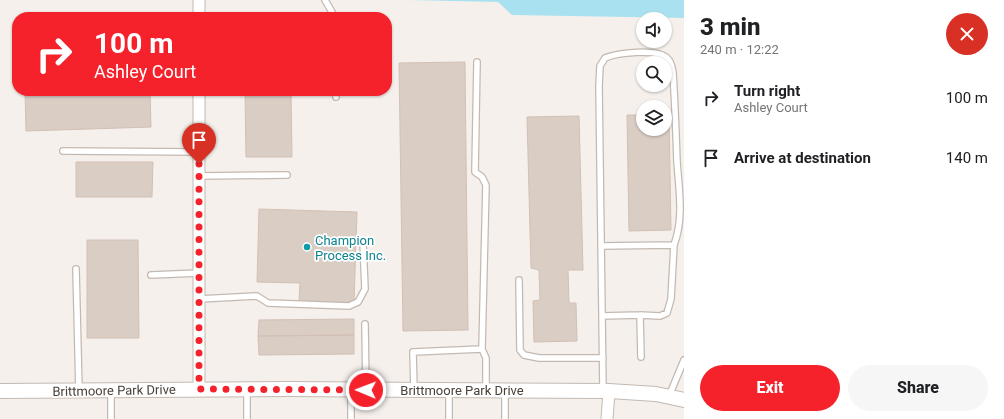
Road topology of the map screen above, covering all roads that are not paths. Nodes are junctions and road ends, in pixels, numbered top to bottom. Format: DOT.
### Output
graph roads {
  1 [pos="199,0"];
  2 [pos="325,0"];
  3 [pos="199,12"];
  4 [pos="332,12"];
  5 [pos="477,62"];
  6 [pos="199,96"];
  7 [pos="63,151"];
  8 [pos="199,152"];
  9 [pos="287,175"];
  10 [pos="199,176"];
  11 [pos="363,243"];
  12 [pos="674,245"];
  13 [pos="601,246"];
  14 [pos="76,269"];
  15 [pos="199,273"];
  16 [pos="151,275"];
  17 [pos="518,280"];
  18 [pos="199,299"];
  19 [pos="640,315"];
  20 [pos="602,316"];
  21 [pos="365,324"];
  22 [pos="482,349"];
  23 [pos="641,357"];
  24 [pos="603,358"];
  25 [pos="684,360"];
  26 [pos="199,389"];
  27 [pos="247,389"];
  28 [pos="351,390"];
  29 [pos="366,390"];
  30 [pos="414,390"];
  31 [pos="449,390"];
  32 [pos="486,390"];
  33 [pos="505,390"];
  34 [pos="0,391"];
  35 [pos="79,391"];
  36 [pos="111,391"];
  37 [pos="606,391"];
  38 [pos="669,397"];
  39 [pos="684,400"];
  40 [pos="111,419"];
  41 [pos="247,419"];
  42 [pos="351,419"];
  43 [pos="449,419"];
  44 [pos="505,419"];
  45 [pos="607,419"];
  1 -- 3 [label="street"];
  2 -- 4 [label="lane"];
  5 -- 22 [label="lane"];
  6 -- 8 [label="street"];
  7 -- 8 [label="lane"];
  8 -- 10 [label="street"];
  9 -- 10 [label="lane"];
  10 -- 15 [label="street"];
  11 -- 18 [label="lane"];
  12 -- 13 [label="lane"];
  12 -- 13 [label="lane"];
  12 -- 19 [label="lane"];
  13 -- 20 [label="lane"];
  14 -- 35 [label="lane"];
  15 -- 16 [label="lane"];
  15 -- 18 [label="street"];
  17 -- 24 [label="lane"];
  18 -- 26 [label="street"];
  19 -- 20 [label="lane"];
  19 -- 23 [label="lane"];
  20 -- 24 [label="lane"];
  21 -- 29 [label="lane"];
  22 -- 30 [label="lane"];
  22 -- 32 [label="lane"];
  24 -- 37 [label="lane"];
  25 -- 38 [label="lane"];
  26 -- 27 [label="street, Brittmoore Park Drive"];
  26 -- 36 [label="street, Brittmoore Park Drive"];
  27 -- 28 [label="street, Brittmoore Park Drive"];
  27 -- 41 [label="lane"];
  28 -- 29 [label="street, Brittmoore Park Drive"];
  28 -- 42 [label="lane"];
  29 -- 30 [label="street, Brittmoore Park Drive"];
  30 -- 31 [label="street, Brittmoore Park Drive"];
  31 -- 32 [label="street, Brittmoore Park Drive"];
  31 -- 43 [label="lane"];
  32 -- 33 [label="street, Brittmoore Park Drive"];
  33 -- 37 [label="street, Brittmoore Park Drive"];
  33 -- 44 [label="lane"];
  34 -- 35 [label="street, Brittmoore Park Drive"];
  35 -- 36 [label="street, Brittmoore Park Drive"];
  36 -- 40 [label="lane"];
  37 -- 38 [label="street, Brittmoore Park Drive"];
  37 -- 45 [label="street"];
  38 -- 39 [label="street, Brittmoore Park Drive"];
}
